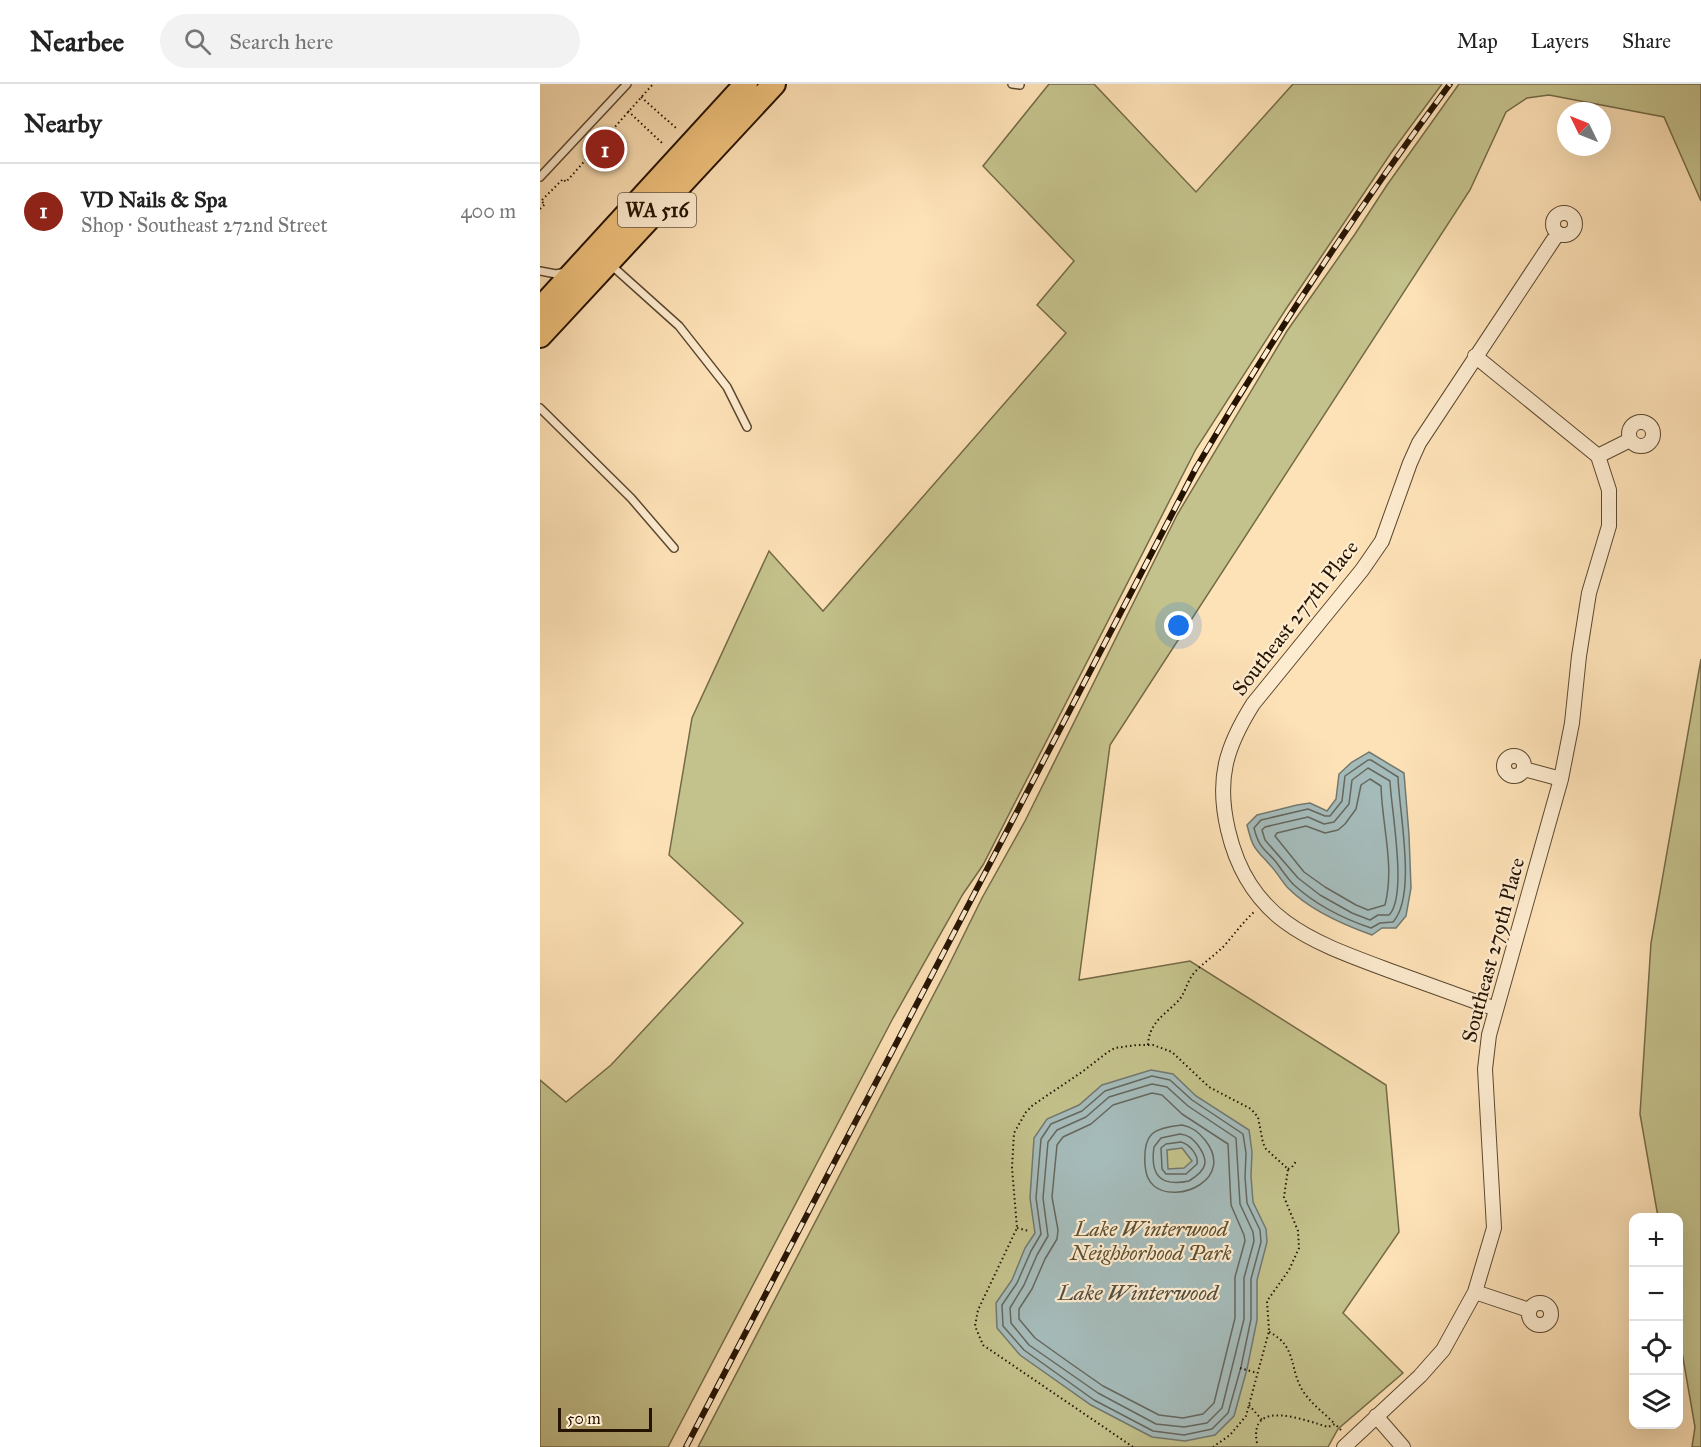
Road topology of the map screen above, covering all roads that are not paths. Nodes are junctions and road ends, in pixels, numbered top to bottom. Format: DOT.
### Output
graph roads {
  1 [pos="627,84"];
  2 [pos="746,84"];
  3 [pos="774,84"];
  4 [pos="1012,84"];
  5 [pos="1020,85"];
  6 [pos="540,177"];
  7 [pos="1558,233"];
  8 [pos="607,263"];
  9 [pos="579,266"];
  10 [pos="540,271"];
  11 [pos="540,302"];
  12 [pos="540,336"];
  13 [pos="1475,356"];
  14 [pos="540,408"];
  15 [pos="747,427"];
  16 [pos="1630,440"];
  17 [pos="1598,456"];
  18 [pos="674,548"];
  19 [pos="1524,769"];
  20 [pos="1561,779"];
  21 [pos="1496,1009"];
  22 [pos="1475,1292"];
  23 [pos="1529,1310"];
  24 [pos="1376,1416"];
  25 [pos="1347,1443"];
  26 [pos="1404,1447"];
  1 -- 6 [label="lane"];
  2 -- 9 [label="main road, WA 516"];
  3 -- 8 [label="main road, WA 516"];
  4 -- 5 [label="lane"];
  7 -- 13 [label="street, Southeast 277th Place"];
  8 -- 12 [label="main road, WA 516"];
  8 -- 15 [label="lane"];
  9 -- 10 [label="lane"];
  9 -- 11 [label="main road, WA 516"];
  13 -- 17 [label="street"];
  13 -- 21 [label="street, Southeast 277th Place"];
  14 -- 18 [label="lane"];
  16 -- 17 [label="street"];
  17 -- 20 [label="street, Southeast 279th Place"];
  19 -- 20 [label="street"];
  20 -- 21 [label="street, Southeast 279th Place"];
  21 -- 22 [label="street, Southeast 279th Place"];
  22 -- 23 [label="street"];
  22 -- 24 [label="street, Southeast 279th Place"];
  24 -- 25 [label="street, Southeast 279th Place"];
  24 -- 26 [label="street"];
}
